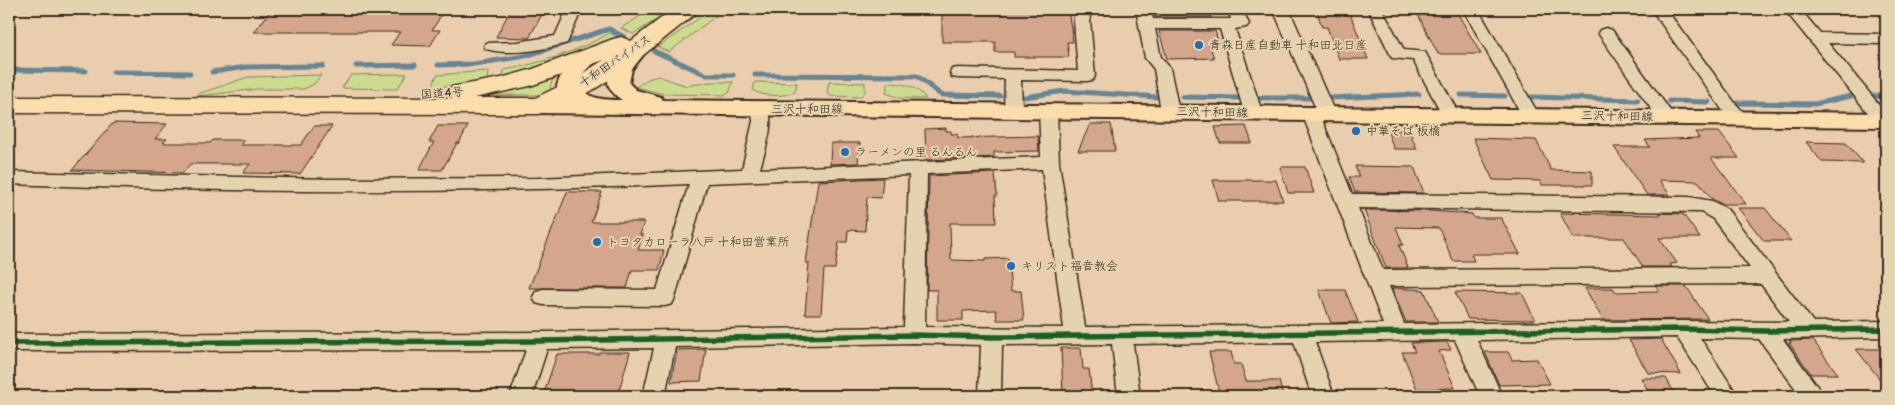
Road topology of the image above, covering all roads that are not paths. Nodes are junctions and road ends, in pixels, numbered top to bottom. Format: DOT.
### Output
graph roads {
  1 [pos="574,9"];
  2 [pos="686,9"];
  3 [pos="1080,9"];
  4 [pos="1236,9"];
  5 [pos="1281,9"];
  6 [pos="1375,9"];
  7 [pos="1470,9"];
  8 [pos="1658,9"];
  9 [pos="1792,9"];
  10 [pos="1145,16"];
  11 [pos="1226,24"];
  12 [pos="1606,33"];
  13 [pos="1816,38"];
  14 [pos="1886,39"];
  15 [pos="644,42"];
  16 [pos="492,46"];
  17 [pos="587,59"];
  18 [pos="958,73"];
  19 [pos="1013,74"];
  20 [pos="571,91"];
  21 [pos="9,104"];
  22 [pos="181,105"];
  23 [pos="538,106"];
  24 [pos="604,107"];
  25 [pos="688,108"];
  26 [pos="760,109"];
  27 [pos="1013,110"];
  28 [pos="1048,110"];
  29 [pos="1170,112"];
  30 [pos="1253,112"];
  31 [pos="1318,113"];
  32 [pos="1450,114"];
  33 [pos="1530,115"];
  34 [pos="1665,116"];
  35 [pos="1739,117"];
  36 [pos="1884,120"];
  37 [pos="1050,163"];
  38 [pos="918,168"];
  39 [pos="750,175"];
  40 [pos="700,177"];
  41 [pos="9,178"];
  42 [pos="1347,201"];
  43 [pos="1766,276"];
  44 [pos="1377,278"];
  45 [pos="543,297"];
  46 [pos="1683,329"];
  47 [pos="1886,329"];
  48 [pos="1807,330"];
  49 [pos="1462,331"];
  50 [pos="1765,331"];
  51 [pos="1397,332"];
  52 [pos="1302,334"];
  53 [pos="914,335"];
  54 [pos="1076,335"];
  55 [pos="1122,335"];
  56 [pos="992,336"];
  57 [pos="666,340"];
  58 [pos="539,341"];
  59 [pos="9,343"];
  60 [pos="521,396"];
  61 [pos="654,396"];
  62 [pos="990,396"];
  63 [pos="1129,396"];
  64 [pos="1323,396"];
  65 [pos="1491,396"];
  66 [pos="1727,396"];
  67 [pos="1812,396"];
  1 -- 16 [label="street"];
  2 -- 15 [label="highway, 十和田バイパス"];
  2 -- 17 [label="highway, 国道4号"];
  3 -- 19 [label="street"];
  4 -- 11 [label="street"];
  5 -- 31 [label="street"];
  6 -- 32 [label="street"];
  7 -- 33 [label="street"];
  8 -- 35 [label="street"];
  9 -- 13 [label="street"];
  10 -- 11 [label="street"];
  10 -- 29 [label="street"];
  11 -- 30 [label="street"];
  12 -- 34 [label="street"];
  13 -- 14 [label="street"];
  13 -- 36 [label="street"];
  15 -- 20 [label="highway, 十和田バイパス"];
  15 -- 25 [label="main road"];
  17 -- 20 [label="main road"];
  17 -- 22 [label="highway, 国道4号"];
  18 -- 19 [label="street"];
  19 -- 27 [label="street"];
  20 -- 23 [label="highway, 十和田バイパス"];
  20 -- 24 [label="main road"];
  21 -- 22 [label="highway, 国道4号"];
  22 -- 23 [label="highway, 国道4号"];
  23 -- 24 [label="main road, 三沢十和田線"];
  24 -- 25 [label="main road, 三沢十和田線"];
  25 -- 26 [label="main road, 三沢十和田線"];
  26 -- 27 [label="main road, 三沢十和田線"];
  26 -- 39 [label="street"];
  27 -- 28 [label="main road, 三沢十和田線"];
  28 -- 29 [label="main road, 三沢十和田線"];
  28 -- 37 [label="street"];
  29 -- 30 [label="main road, 三沢十和田線"];
  30 -- 31 [label="main road, 三沢十和田線"];
  31 -- 32 [label="main road, 三沢十和田線"];
  31 -- 42 [label="street"];
  32 -- 33 [label="main road, 三沢十和田線"];
  33 -- 34 [label="main road, 三沢十和田線"];
  34 -- 35 [label="main road, 三沢十和田線"];
  35 -- 36 [label="main road, 三沢十和田線"];
  37 -- 38 [label="street"];
  37 -- 54 [label="street"];
  38 -- 39 [label="street"];
  38 -- 53 [label="street"];
  39 -- 40 [label="street"];
  40 -- 41 [label="street"];
  40 -- 45 [label="street"];
  42 -- 43 [label="street"];
  42 -- 44 [label="street"];
  43 -- 44 [label="street"];
  43 -- 48 [label="street"];
  44 -- 51 [label="street"];
  46 -- 49 [label="street"];
  46 -- 50 [label="street"];
  46 -- 66 [label="street"];
  47 -- 48 [label="street"];
  48 -- 50 [label="street"];
  49 -- 51 [label="street"];
  49 -- 65 [label="street"];
  50 -- 67 [label="street"];
  51 -- 52 [label="street"];
  52 -- 55 [label="street"];
  52 -- 64 [label="street"];
  53 -- 56 [label="street"];
  53 -- 57 [label="street"];
  54 -- 55 [label="street"];
  54 -- 56 [label="street"];
  55 -- 63 [label="street"];
  56 -- 62 [label="street"];
  57 -- 58 [label="street"];
  57 -- 61 [label="street"];
  58 -- 59 [label="street"];
  58 -- 60 [label="street"];
}
